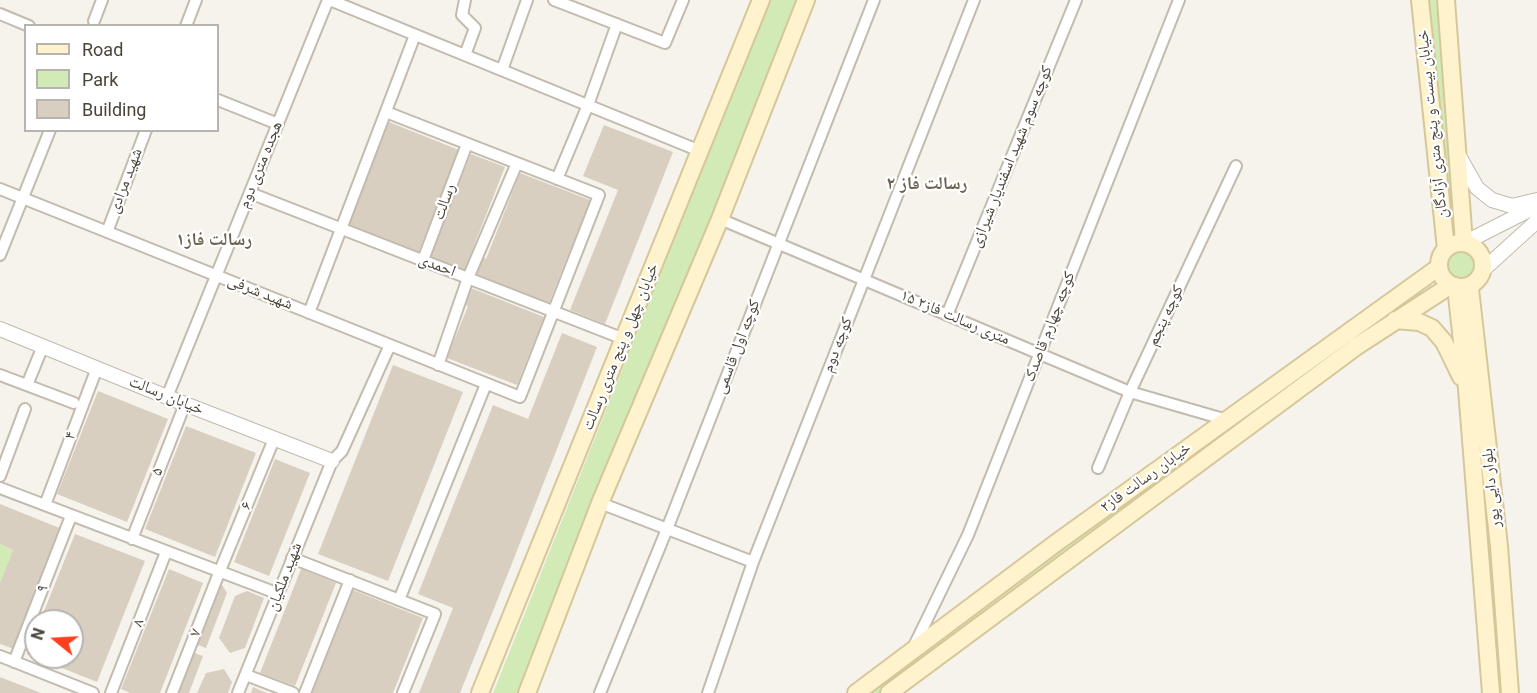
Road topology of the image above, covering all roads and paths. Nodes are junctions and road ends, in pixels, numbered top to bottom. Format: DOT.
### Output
graph roads {
  1 [pos="102,0"];
  2 [pos="196,0"];
  3 [pos="329,0"];
  4 [pos="465,0"];
  5 [pos="527,0"];
  6 [pos="554,0"];
  7 [pos="683,0"];
  8 [pos="761,0"];
  9 [pos="806,0"];
  10 [pos="874,0"];
  11 [pos="974,0"];
  12 [pos="1076,0"];
  13 [pos="1179,0"];
  14 [pos="1420,0"];
  15 [pos="1446,0"];
  16 [pos="579,4"];
  17 [pos="0,14"];
  18 [pos="94,21"];
  19 [pos="24,24"];
  20 [pos="187,24"];
  21 [pos="617,24"];
  22 [pos="416,35"];
  23 [pos="465,55"];
  24 [pos="502,70"];
  25 [pos="219,100"];
  26 [pos="588,105"];
  27 [pos="386,112"];
  28 [pos="278,124"];
  29 [pos="49,132"];
  30 [pos="145,132"];
  31 [pos="467,144"];
  32 [pos="700,151"];
  33 [pos="1457,152"];
  34 [pos="517,163"];
  35 [pos="1236,166"];
  36 [pos="557,179"];
  37 [pos="0,189"];
  38 [pos="250,193"];
  39 [pos="23,198"];
  40 [pos="1537,200"];
  41 [pos="1537,206"];
  42 [pos="720,219"];
  43 [pos="1537,221"];
  44 [pos="341,230"];
  45 [pos="107,232"];
  46 [pos="1464,243"];
  47 [pos="779,244"];
  48 [pos="1446,249"];
  49 [pos="0,255"];
  50 [pos="423,261"];
  51 [pos="1439,267"];
  52 [pos="1483,270"];
  53 [pos="217,276"];
  54 [pos="468,278"];
  55 [pos="864,280"];
  56 [pos="1460,285"];
  57 [pos="554,311"];
  58 [pos="309,313"];
  59 [pos="947,315"];
  60 [pos="1395,320"];
  61 [pos="0,329"];
  62 [pos="624,339"];
  63 [pos="390,345"];
  64 [pos="43,346"];
  65 [pos="1040,354"];
  66 [pos="438,365"];
  67 [pos="97,368"];
  68 [pos="0,375"];
  69 [pos="486,384"];
  70 [pos="27,385"];
  71 [pos="1467,389"];
  72 [pos="1130,392"];
  73 [pos="167,397"];
  74 [pos="74,403"];
  75 [pos="185,404"];
  76 [pos="25,409"];
  77 [pos="1227,420"];
  78 [pos="274,439"];
  79 [pos="333,461"];
  80 [pos="1098,468"];
  81 [pos="0,476"];
  82 [pos="0,488"];
  83 [pos="600,503"];
  84 [pos="45,505"];
  85 [pos="71,516"];
  86 [pos="667,529"];
  87 [pos="132,539"];
  88 [pos="166,552"];
  89 [pos="292,558"];
  90 [pos="753,562"];
  91 [pos="219,573"];
  92 [pos="350,580"];
  93 [pos="993,590"];
  94 [pos="279,594"];
  95 [pos="399,600"];
  96 [pos="1005,608"];
  97 [pos="912,650"];
  98 [pos="0,656"];
  99 [pos="14,662"];
  100 [pos="246,675"];
  101 [pos="74,690"];
  102 [pos="93,693"];
  103 [pos="111,693"];
  104 [pos="172,693"];
  105 [pos="238,693"];
  106 [pos="293,693"];
  107 [pos="305,693"];
  108 [pos="403,693"];
  109 [pos="480,693"];
  110 [pos="527,693"];
  111 [pos="600,693"];
  112 [pos="708,693"];
  113 [pos="856,693"];
  114 [pos="889,693"];
  115 [pos="1491,693"];
  116 [pos="1510,693"];
  1 -- 18 [label="street"];
  2 -- 20 [label="street"];
  3 -- 22 [label="street"];
  3 -- 28 [label="street, هجده متری دوم"];
  4 -- 23 [label="street"];
  5 -- 24 [label="street"];
  6 -- 16 [label="street"];
  7 -- 21 [label="street"];
  8 -- 32 [label="main road, خیابان چهل و پنج متری رسالت"];
  9 -- 42 [label="main road"];
  10 -- 47 [label="street, کوچه اول قاسمی"];
  11 -- 55 [label="street, کوچه دوم"];
  12 -- 59 [label="street, کوچه سوم شهید اسفندیار شیرازی"];
  13 -- 65 [label="street, کوچه چهارم قاصدک"];
  14 -- 48 [label="main road, خیابان بیست و پنج متری آزادگان"];
  15 -- 33 [label="main road"];
  16 -- 21 [label="street"];
  17 -- 19 [label="street"];
  21 -- 26 [label="street"];
  22 -- 23 [label="street"];
  22 -- 27 [label="street"];
  23 -- 24 [label="street"];
  24 -- 26 [label="street"];
  25 -- 28 [label="street"];
  26 -- 32 [label="street"];
  26 -- 36 [label="street"];
  27 -- 31 [label="street"];
  27 -- 44 [label="street"];
  28 -- 38 [label="street, هجده متری دوم"];
  29 -- 39 [label="street"];
  30 -- 45 [label="street, شهید مرادی"];
  31 -- 34 [label="street"];
  31 -- 50 [label="street, رسالت"];
  32 -- 62 [label="main road, خیابان چهل و پنج متری رسالت"];
  33 -- 40 [label="street"];
  33 -- 46 [label="main road"];
  34 -- 36 [label="street"];
  34 -- 54 [label="street"];
  35 -- 72 [label="street, کوچه پنجم"];
  36 -- 57 [label="street"];
  37 -- 39 [label="street, شهید شرفی"];
  38 -- 44 [label="street, احمدی"];
  38 -- 53 [label="street, هجده متری دوم"];
  39 -- 45 [label="street, شهید شرفی"];
  39 -- 49 [label="street"];
  41 -- 46 [label="street"];
  42 -- 47 [label="street, ۱۵ متری رسالت فاز۲"];
  42 -- 83 [label="main road"];
  43 -- 52 [label="street"];
  44 -- 50 [label="street, احمدی"];
  44 -- 58 [label="street"];
  45 -- 53 [label="street, شهید شرفی"];
  46 -- 48 [label="main road"];
  46 -- 52 [label="main road"];
  47 -- 55 [label="street, ۱۵ متری رسالت فاز۲"];
  47 -- 86 [label="street, کوچه اول قاسمی"];
  48 -- 51 [label="main road"];
  50 -- 54 [label="street, احمدی"];
  51 -- 56 [label="main road"];
  51 -- 77 [label="main road, خیابان رسالت فاز۲"];
  52 -- 56 [label="main road"];
  53 -- 58 [label="street, شهید شرفی"];
  53 -- 73 [label="street, هجده متری دوم"];
  54 -- 57 [label="street, احمدی"];
  54 -- 66 [label="street"];
  55 -- 59 [label="street, ۱۵ متری رسالت فاز۲"];
  55 -- 90 [label="street, کوچه دوم"];
  56 -- 60 [label="main road, خیابان رسالت فاز۲"];
  56 -- 71 [label="main road, بلوار دایی پور"];
  56 -- 116 [label="main road, بلوار دایی پور"];
  57 -- 62 [label="street, احمدی"];
  57 -- 69 [label="street, شهید شرفی"];
  58 -- 63 [label="street, شهید شرفی"];
  59 -- 65 [label="street, ۱۵ متری رسالت فاز۲"];
  60 -- 71 [label="main road"];
  60 -- 96 [label="main road, خیابان رسالت فاز۲"];
  61 -- 64 [label="street, خیابان رسالت"];
  62 -- 109 [label="main road, خیابان چهل و پنج متری رسالت"];
  63 -- 66 [label="street, شهید شرفی"];
  63 -- 79 [label="street, شهید ملکیان"];
  64 -- 67 [label="street, خیابان رسالت"];
  64 -- 70 [label="street"];
  65 -- 72 [label="street, ۱۵ متری رسالت فاز۲"];
  65 -- 97 [label="street, کوچه چهارم قاصدک"];
  66 -- 69 [label="street, شهید شرفی"];
  67 -- 73 [label="street, خیابان رسالت"];
  67 -- 84 [label="street, ۴"];
  68 -- 70 [label="street"];
  69 -- 95 [label="street"];
  70 -- 74 [label="street"];
  71 -- 115 [label="main road, بلوار دایی پور"];
  72 -- 77 [label="street, ۱۵ متری رسالت فاز۲"];
  72 -- 80 [label="street, کوچه پنجم"];
  73 -- 75 [label="street, خیابان رسالت"];
  75 -- 78 [label="street, خیابان رسالت"];
  75 -- 87 [label="street, ۵"];
  76 -- 81 [label="street"];
  77 -- 93 [label="main road, خیابان رسالت فاز۲"];
  78 -- 79 [label="street, خیابان رسالت"];
  78 -- 91 [label="street, ۶"];
  79 -- 89 [label="street, شهید ملکیان"];
  82 -- 84 [label="street"];
  83 -- 86 [label="street"];
  83 -- 110 [label="main road"];
  84 -- 85 [label="street"];
  85 -- 87 [label="street"];
  85 -- 99 [label="street, ۹"];
  86 -- 90 [label="street"];
  86 -- 111 [label="street, کوچه اول قاسمی"];
  87 -- 88 [label="street"];
  88 -- 91 [label="street"];
  88 -- 103 [label="street, ۸"];
  89 -- 92 [label="street"];
  89 -- 94 [label="street, شهید ملکیان"];
  90 -- 112 [label="street, کوچه دوم"];
  91 -- 94 [label="street"];
  91 -- 104 [label="street, ۷"];
  92 -- 95 [label="street"];
  92 -- 107 [label="street"];
  93 -- 96 [label="street"];
  93 -- 97 [label="main road, خیابان رسالت فاز۲"];
  94 -- 100 [label="street, شهید ملکیان"];
  95 -- 108 [label="street"];
  96 -- 114 [label="main road, خیابان رسالت فاز۲"];
  97 -- 113 [label="main road, خیابان رسالت فاز۲"];
  98 -- 99 [label="street"];
  99 -- 101 [label="street"];
  100 -- 105 [label="street, شهید ملکیان"];
  100 -- 106 [label="street"];
  101 -- 102 [label="street"];
}
